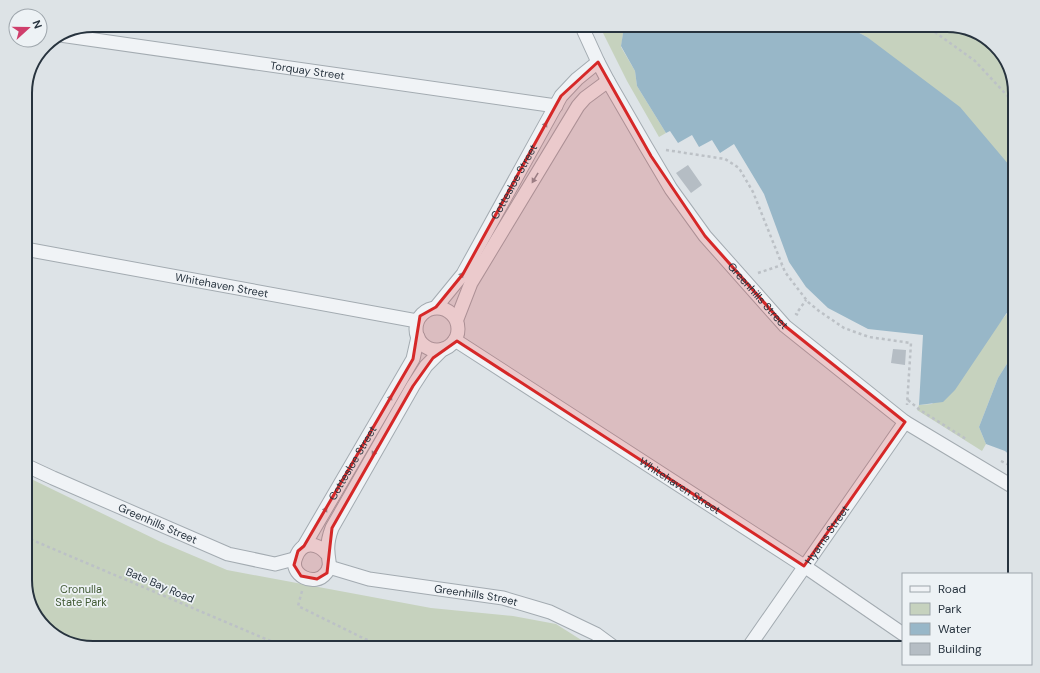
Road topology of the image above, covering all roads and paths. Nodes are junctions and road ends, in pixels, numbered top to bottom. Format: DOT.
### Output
graph roads {
  1 [pos="584,32"];
  2 [pos="934,32"];
  3 [pos="70,36"];
  4 [pos="598,62"];
  5 [pos="608,81"];
  6 [pos="1008,96"];
  7 [pos="556,106"];
  8 [pos="665,156"];
  9 [pos="32,250"];
  10 [pos="782,265"];
  11 [pos="756,273"];
  12 [pos="436,307"];
  13 [pos="457,319"];
  14 [pos="418,321"];
  15 [pos="418,337"];
  16 [pos="456,340"];
  17 [pos="443,349"];
  18 [pos="908,400"];
  19 [pos="907,407"];
  20 [pos="905,422"];
  21 [pos="972,443"];
  22 [pos="997,458"];
  23 [pos="1008,464"];
  24 [pos="32,468"];
  25 [pos="1008,484"];
  26 [pos="32,540"];
  27 [pos="304,546"];
  28 [pos="328,554"];
  29 [pos="294,559"];
  30 [pos="804,566"];
  31 [pos="329,568"];
  32 [pos="299,601"];
  33 [pos="902,633"];
  34 [pos="270,641"];
  35 [pos="370,641"];
  36 [pos="606,641"];
  37 [pos="753,641"];
  1 -- 4 [label="street, Greenhills Street"];
  2 -- 6 [label="path"];
  3 -- 7 [label="street, Torquay Street"];
  4 -- 5 [label="street, Greenhills Street"];
  4 -- 7 [label="street, Cottesloe Street"];
  5 -- 13 [label="street, Cottesloe Street, one-way"];
  5 -- 20 [label="street, Greenhills Street"];
  12 -- 7 [label="street, Cottesloe Street, one-way"];
  8 -- 10 [label="path"];
  9 -- 14 [label="street, Whitehaven Street"];
  10 -- 11 [label="path"];
  10 -- 18 [label="path"];
  12 -- 13 [label="street"];
  12 -- 14 [label="street"];
  13 -- 16 [label="street"];
  14 -- 15 [label="street"];
  15 -- 17 [label="street"];
  27 -- 15 [label="street, Cottesloe Street, one-way"];
  16 -- 17 [label="street"];
  16 -- 30 [label="street, Whitehaven Street"];
  17 -- 28 [label="street, Cottesloe Street, one-way"];
  18 -- 19 [label="path"];
  18 -- 21 [label="path"];
  20 -- 25 [label="street, Greenhills Street"];
  20 -- 30 [label="street, Hyams Street"];
  22 -- 23 [label="path"];
  24 -- 29 [label="street, Greenhills Street"];
  26 -- 34 [label="path, Bate Bay Road"];
  27 -- 28 [label="street"];
  27 -- 29 [label="street"];
  28 -- 31 [label="street"];
  29 -- 31 [label="street"];
  30 -- 33 [label="street, Whitehaven Street"];
  30 -- 37 [label="street, Hyams Street"];
  31 -- 36 [label="street, Greenhills Street"];
  32 -- 35 [label="path"];
}
